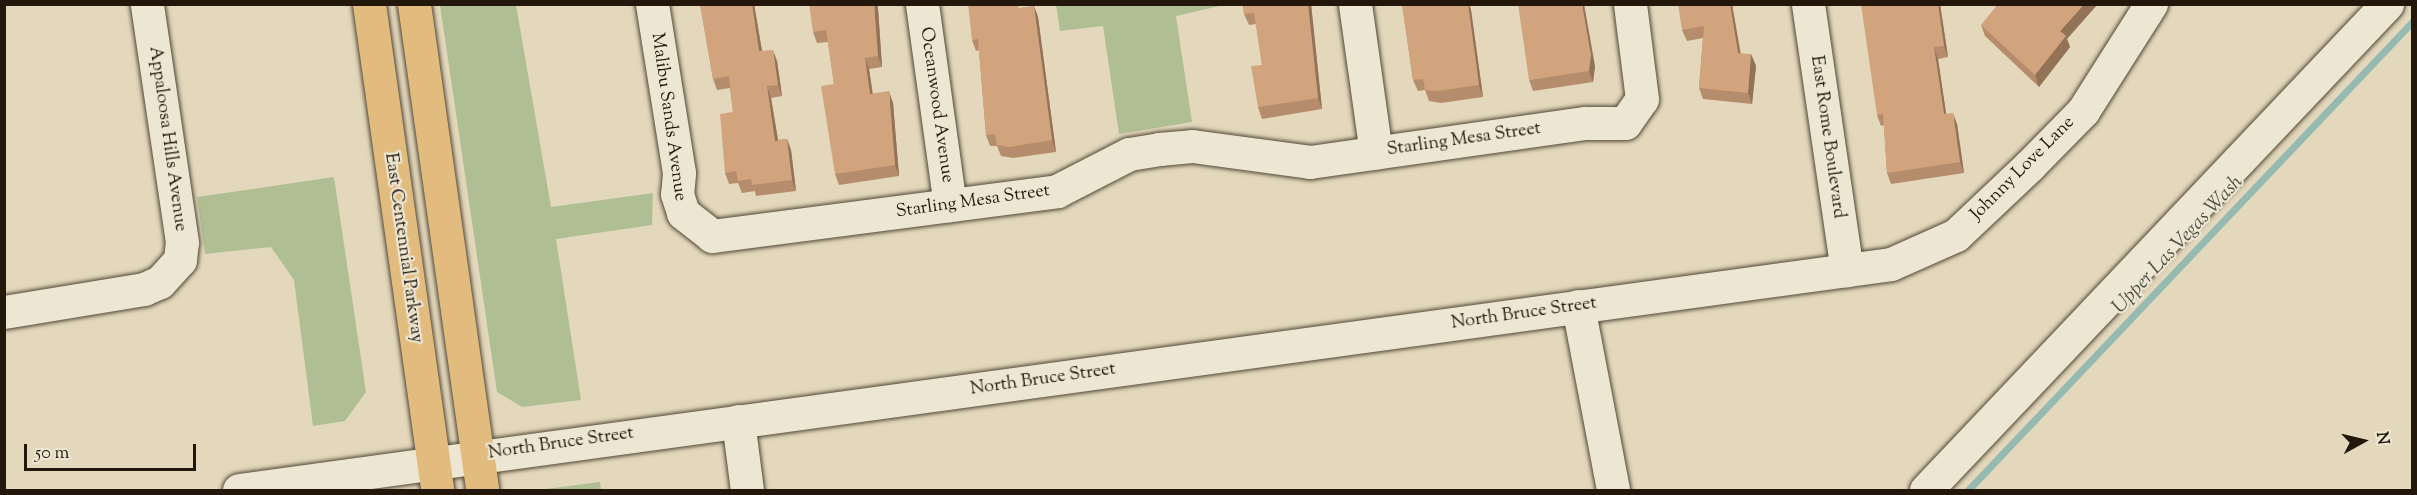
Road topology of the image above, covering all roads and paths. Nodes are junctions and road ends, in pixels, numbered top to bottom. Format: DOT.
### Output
graph roads {
  1 [pos="147,4"];
  2 [pos="369,4"];
  3 [pos="414,4"];
  4 [pos="652,4"];
  5 [pos="922,4"];
  6 [pos="1355,4"];
  7 [pos="1630,4"];
  8 [pos="1808,4"];
  9 [pos="2151,4"];
  10 [pos="2387,4"];
  11 [pos="1376,153"];
  12 [pos="950,205"];
  13 [pos="693,225"];
  14 [pos="1847,270"];
  15 [pos="1578,306"];
  16 [pos="4,312"];
  17 [pos="738,421"];
  18 [pos="477,456"];
  19 [pos="435,476"];
  20 [pos="239,490"];
  21 [pos="482,490"];
  22 [pos="747,490"];
  23 [pos="1613,490"];
  24 [pos="1926,490"];
  1 -- 16 [label="street, Appaloosa Hills Avenue"];
  2 -- 19 [label="main road, East Centennial Parkway"];
  3 -- 18 [label="main road"];
  4 -- 13 [label="street, Malibu Sands Avenue"];
  5 -- 12 [label="street, Oceanwood Avenue"];
  6 -- 11 [label="street"];
  7 -- 11 [label="street, Starling Mesa Street"];
  8 -- 14 [label="street, East Rome Boulevard"];
  9 -- 14 [label="street, Johnny Love Lane"];
  10 -- 24 [label="street"];
  11 -- 12 [label="street, Starling Mesa Street"];
  12 -- 13 [label="street, Starling Mesa Street"];
  14 -- 15 [label="street, North Bruce Street"];
  15 -- 17 [label="street, North Bruce Street"];
  15 -- 23 [label="street"];
  17 -- 18 [label="street, North Bruce Street"];
  17 -- 22 [label="street"];
  18 -- 19 [label="street, North Bruce Street"];
  18 -- 21 [label="main road"];
  19 -- 20 [label="street, North Bruce Street"];
}
